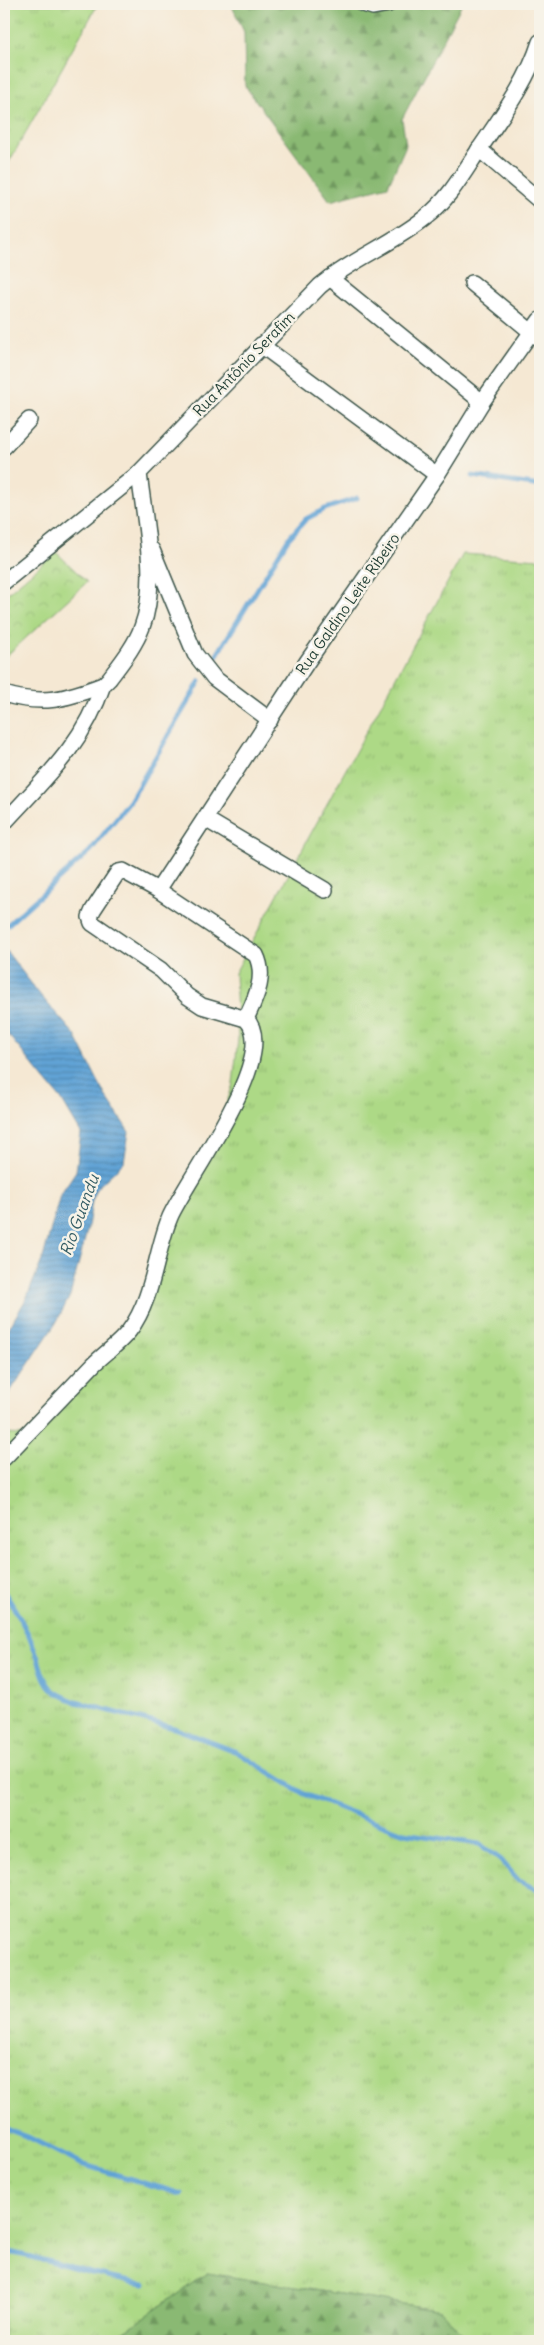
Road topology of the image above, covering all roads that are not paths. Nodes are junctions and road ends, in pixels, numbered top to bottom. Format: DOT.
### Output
graph roads {
  1 [pos="363,4"];
  2 [pos="389,4"];
  3 [pos="540,42"];
  4 [pos="479,149"];
  5 [pos="540,201"];
  6 [pos="330,278"];
  7 [pos="472,283"];
  8 [pos="537,330"];
  9 [pos="261,346"];
  10 [pos="482,402"];
  11 [pos="29,420"];
  12 [pos="4,447"];
  13 [pos="139,473"];
  14 [pos="437,475"];
  15 [pos="146,538"];
  16 [pos="4,582"];
  17 [pos="103,685"];
  18 [pos="4,694"];
  19 [pos="270,720"];
  20 [pos="207,820"];
  21 [pos="4,823"];
  22 [pos="158,890"];
  23 [pos="325,890"];
  24 [pos="246,1019"];
  25 [pos="4,1458"];
  1 -- 2 [label="street"];
  3 -- 4 [label="street, Rua Antônio Serafim"];
  4 -- 5 [label="street"];
  4 -- 6 [label="street, Rua Antônio Serafim"];
  6 -- 9 [label="street, Rua Antônio Serafim"];
  6 -- 10 [label="street"];
  7 -- 8 [label="street"];
  8 -- 10 [label="street, Rua Galdino Leite Ribeiro"];
  9 -- 13 [label="street, Rua Antônio Serafim"];
  9 -- 14 [label="street"];
  10 -- 14 [label="street, Rua Galdino Leite Ribeiro"];
  11 -- 12 [label="street"];
  13 -- 15 [label="street"];
  13 -- 16 [label="street, Rua Antônio Serafim"];
  14 -- 19 [label="street, Rua Galdino Leite Ribeiro"];
  15 -- 17 [label="street"];
  15 -- 19 [label="street"];
  17 -- 18 [label="street"];
  17 -- 21 [label="street"];
  19 -- 20 [label="street, Rua Galdino Leite Ribeiro"];
  20 -- 22 [label="street, Rua Galdino Leite Ribeiro"];
  20 -- 23 [label="street"];
  22 -- 24 [label="street"];
  22 -- 24 [label="street"];
  24 -- 25 [label="street"];
}
